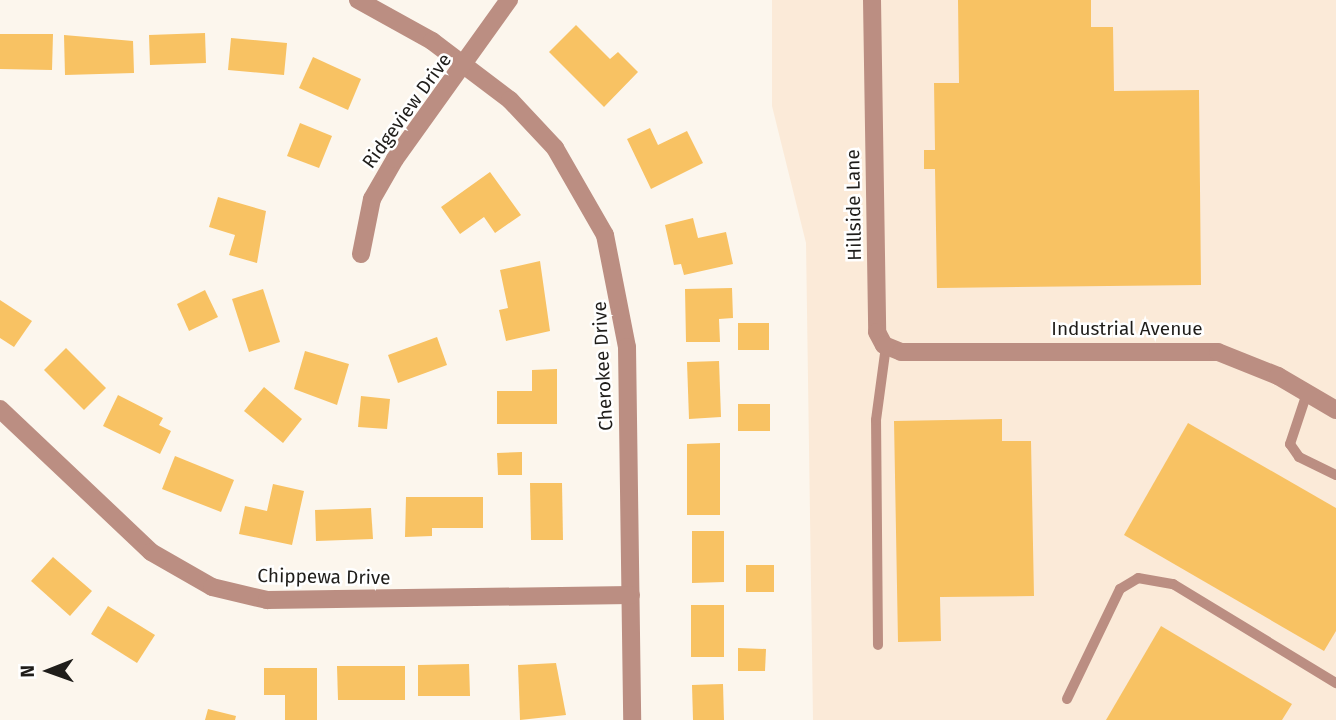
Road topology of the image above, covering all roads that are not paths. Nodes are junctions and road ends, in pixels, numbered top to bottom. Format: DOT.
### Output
graph roads {
  1 [pos="358,0"];
  2 [pos="509,0"];
  3 [pos="872,0"];
  4 [pos="464,67"];
  5 [pos="361,254"];
  6 [pos="886,346"];
  7 [pos="1307,393"];
  8 [pos="0,409"];
  9 [pos="1336,410"];
  10 [pos="1336,475"];
  11 [pos="631,595"];
  12 [pos="878,645"];
  13 [pos="1336,683"];
  14 [pos="1067,699"];
  15 [pos="632,720"];
  1 -- 4 [label="street, Cherokee Drive"];
  2 -- 4 [label="street, Ridgeview Drive"];
  3 -- 6 [label="street, Hillside Lane"];
  4 -- 5 [label="street, Ridgeview Drive"];
  4 -- 11 [label="street, Cherokee Drive"];
  6 -- 7 [label="street, Industrial Avenue"];
  6 -- 12 [label="lane"];
  7 -- 9 [label="street, Industrial Avenue"];
  7 -- 10 [label="lane"];
  8 -- 11 [label="street, Chippewa Drive"];
  11 -- 15 [label="street, Cherokee Drive"];
  13 -- 14 [label="lane"];
}
